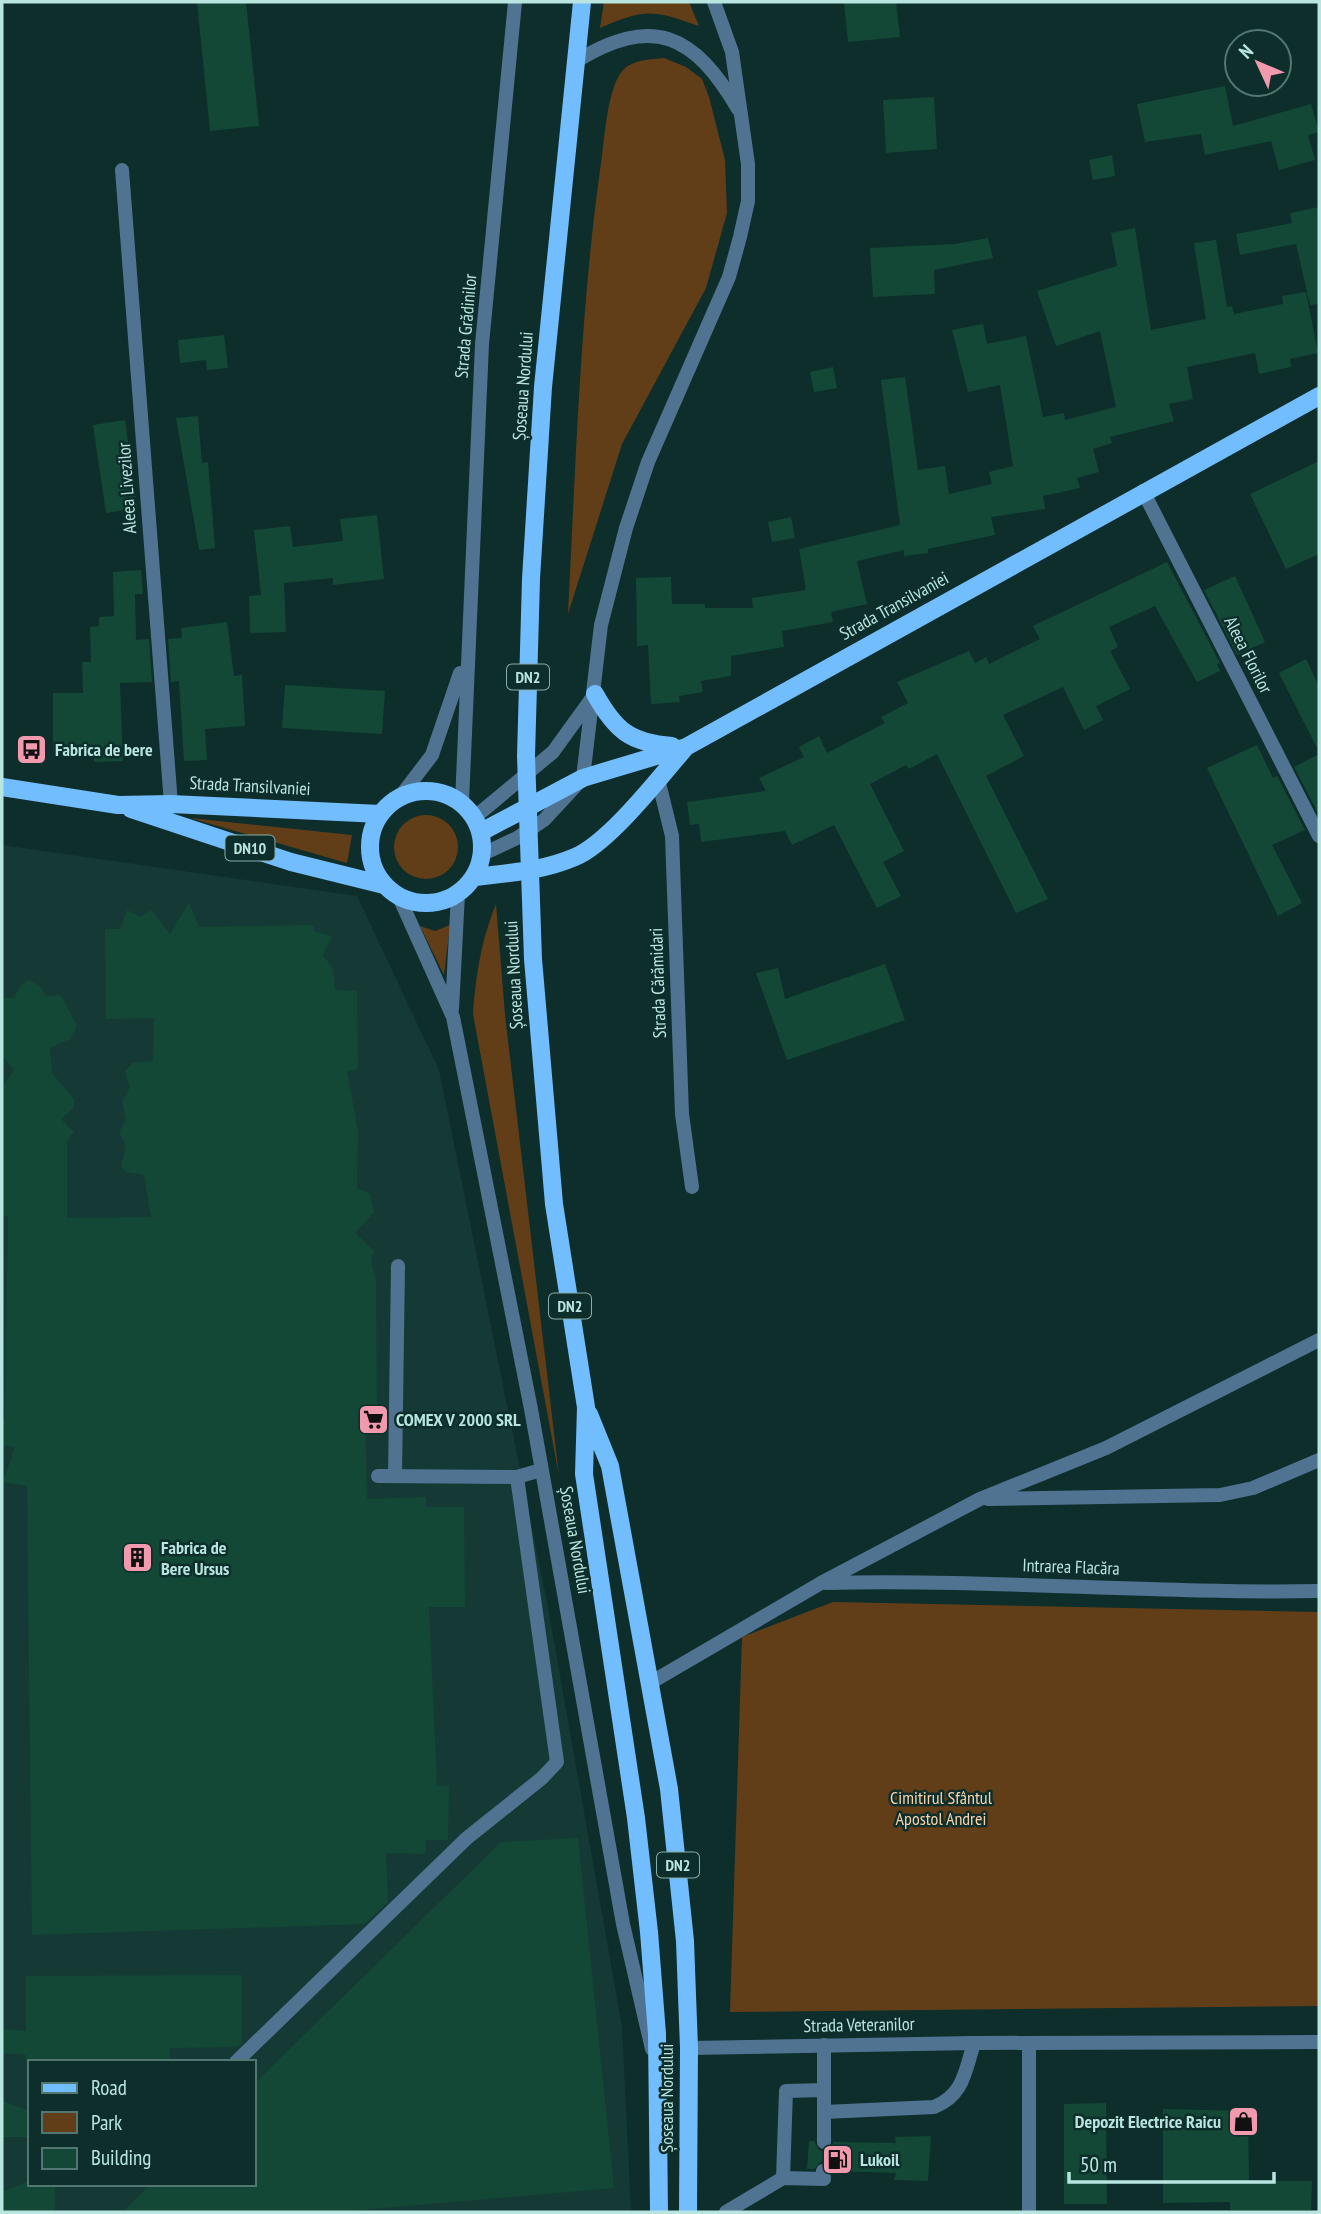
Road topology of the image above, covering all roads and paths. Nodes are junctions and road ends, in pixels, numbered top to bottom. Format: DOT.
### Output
graph roads {
  1 [pos="515,2"];
  2 [pos="582,2"];
  3 [pos="713,2"];
  4 [pos="575,62"];
  5 [pos="742,115"];
  6 [pos="122,170"];
  7 [pos="1319,396"];
  8 [pos="1143,491"];
  9 [pos="466,655"];
  10 [pos="595,694"];
  11 [pos="686,747"];
  12 [pos="583,778"];
  13 [pos="658,779"];
  14 [pos="2,788"];
  15 [pos="400,797"];
  16 [pos="461,802"];
  17 [pos="171,804"];
  18 [pos="118,805"];
  19 [pos="380,814"];
  20 [pos="478,824"];
  21 [pos="1319,836"];
  22 [pos="483,854"];
  23 [pos="475,877"];
  24 [pos="384,885"];
  25 [pos="457,894"];
  26 [pos="399,897"];
  27 [pos="453,1017"];
  28 [pos="692,1187"];
  29 [pos="398,1266"];
  30 [pos="1319,1340"];
  31 [pos="586,1407"];
  32 [pos="1319,1460"];
  33 [pos="541,1470"];
  34 [pos="378,1476"];
  35 [pos="395,1476"];
  36 [pos="517,1477"];
  37 [pos="980,1499"];
  38 [pos="821,1583"];
  39 [pos="1319,1591"];
  40 [pos="650,1683"];
  41 [pos="1319,2042"];
  42 [pos="974,2043"];
  43 [pos="1029,2043"];
  44 [pos="824,2045"];
  45 [pos="688,2048"];
  46 [pos="238,2060"];
  47 [pos="657,2071"];
  48 [pos="824,2090"];
  49 [pos="824,2112"];
  50 [pos="824,2142"];
  51 [pos="824,2171"];
  52 [pos="783,2178"];
  53 [pos="659,2212"];
  54 [pos="688,2212"];
  55 [pos="726,2212"];
  56 [pos="1029,2212"];
  1 -- 9 [label="street, Strada Grădinilor"];
  2 -- 4 [label="main road, Șoseaua Nordului / DN2"];
  3 -- 5 [label="street"];
  4 -- 5 [label="street"];
  4 -- 31 [label="main road, Șoseaua Nordului / DN2"];
  5 -- 10 [label="street"];
  6 -- 17 [label="street, Aleea Livezilor"];
  7 -- 8 [label="main road, Strada Transilvaniei"];
  8 -- 11 [label="main road, Strada Transilvaniei"];
  8 -- 21 [label="street, Aleea Florilor"];
  9 -- 15 [label="street"];
  9 -- 16 [label="street"];
  10 -- 11 [label="main road"];
  10 -- 12 [label="street"];
  10 -- 20 [label="street"];
  11 -- 12 [label="main road, Strada Transilvaniei"];
  11 -- 13 [label="main road"];
  12 -- 20 [label="main road, Strada Transilvaniei"];
  12 -- 22 [label="street"];
  13 -- 23 [label="main road"];
  13 -- 28 [label="street, Strada Cărămidari"];
  14 -- 18 [label="main road, Strada Transilvaniei / DN10"];
  15 -- 16 [label="main road"];
  15 -- 19 [label="main road"];
  16 -- 20 [label="main road"];
  17 -- 18 [label="main road, Strada Transilvaniei / DN10"];
  17 -- 19 [label="main road, Strada Transilvaniei / DN10"];
  18 -- 24 [label="main road, Strada Transilvaniei / DN10"];
  19 -- 24 [label="main road"];
  20 -- 22 [label="main road"];
  22 -- 23 [label="main road"];
  23 -- 25 [label="main road"];
  24 -- 26 [label="main road"];
  25 -- 26 [label="main road"];
  25 -- 27 [label="street, Șoseaua Nordului"];
  26 -- 27 [label="street, Șoseaua Nordului"];
  27 -- 33 [label="street, Șoseaua Nordului"];
  29 -- 35 [label="street"];
  30 -- 37 [label="street"];
  31 -- 40 [label="main road, Șoseaua Nordului / DN2"];
  31 -- 47 [label="main road, Șoseaua Nordului / DN2"];
  32 -- 37 [label="street"];
  33 -- 36 [label="street"];
  33 -- 47 [label="street, Șoseaua Nordului"];
  34 -- 35 [label="street"];
  35 -- 36 [label="street"];
  36 -- 46 [label="street"];
  37 -- 38 [label="street"];
  38 -- 39 [label="street, Intrarea Flacăra"];
  38 -- 40 [label="street"];
  40 -- 45 [label="main road, Șoseaua Nordului / DN2"];
  41 -- 43 [label="street, Strada Veteranilor"];
  42 -- 43 [label="street, Strada Veteranilor"];
  42 -- 44 [label="street, Strada Veteranilor"];
  42 -- 49 [label="street"];
  43 -- 56 [label="street"];
  44 -- 45 [label="street, Strada Veteranilor"];
  44 -- 48 [label="street"];
  45 -- 54 [label="main road, Șoseaua Nordului / DN2"];
  47 -- 53 [label="main road, Șoseaua Nordului / DN2"];
  48 -- 49 [label="street"];
  48 -- 52 [label="street"];
  49 -- 50 [label="street"];
  51 -- 52 [label="street"];
  52 -- 55 [label="street"];
}
